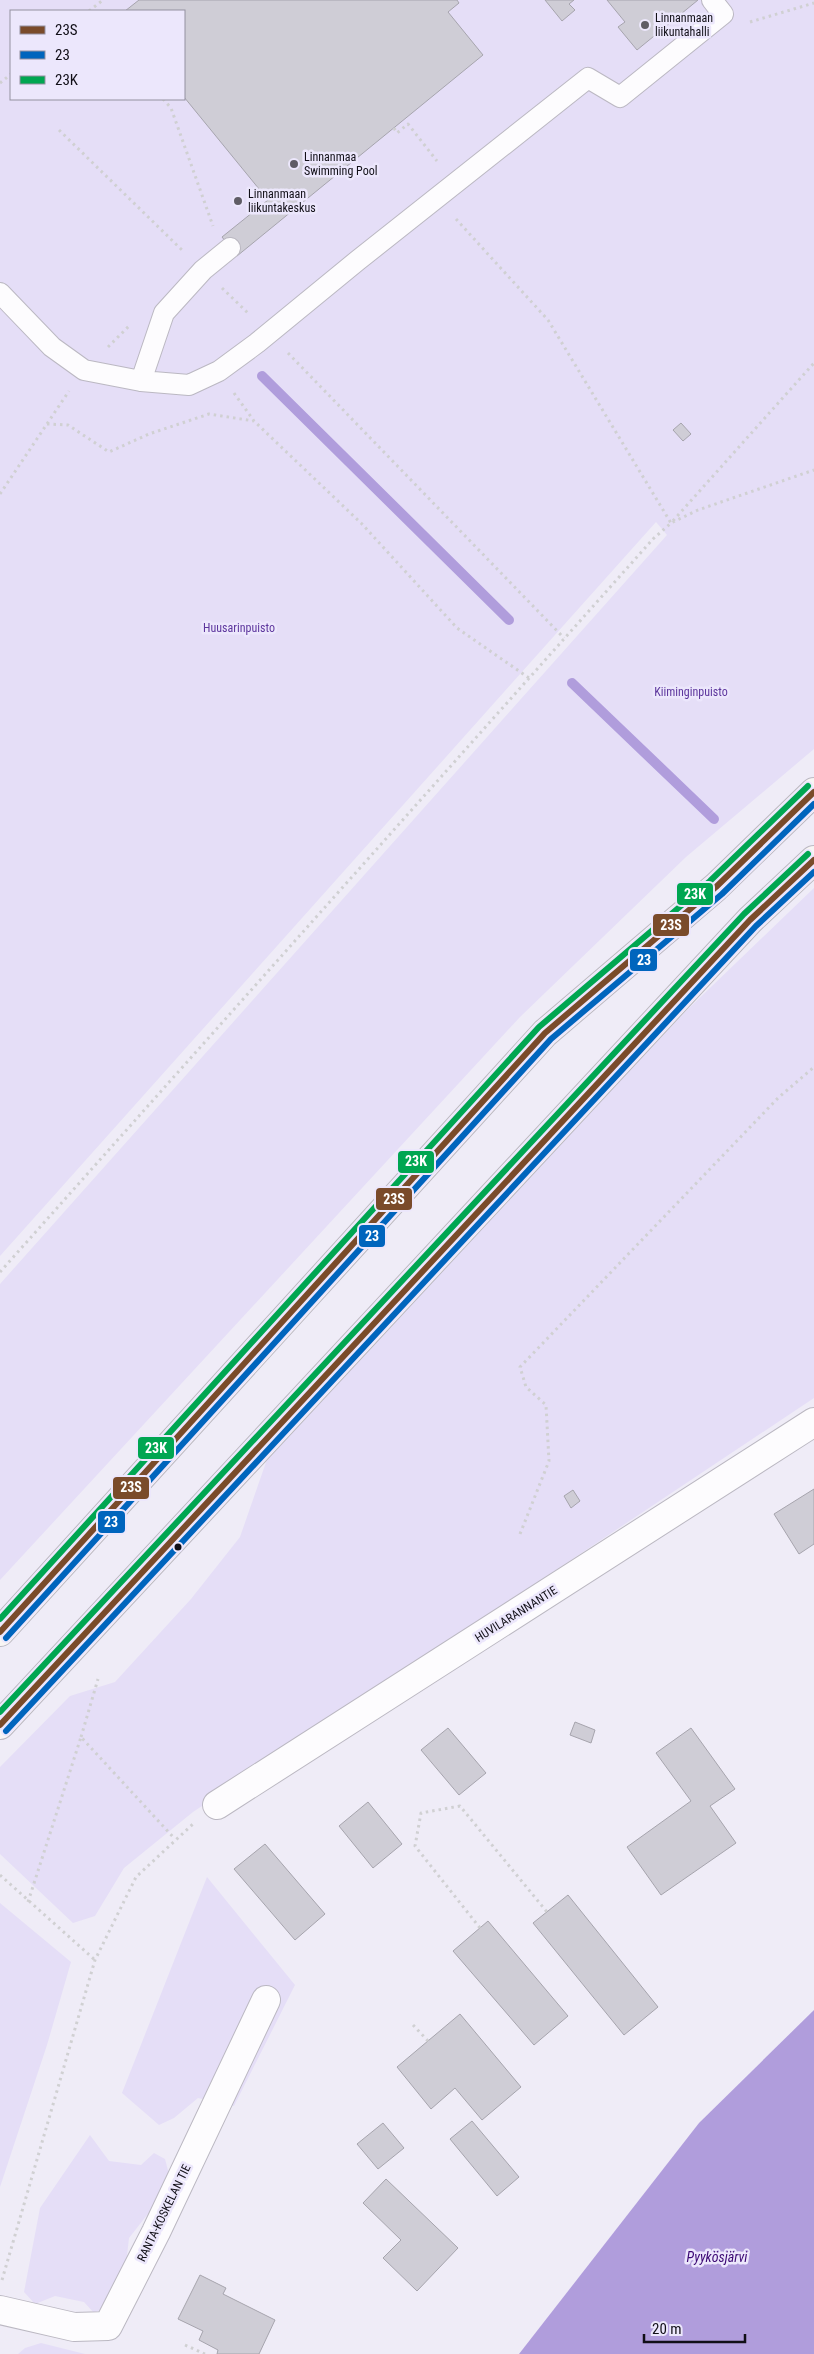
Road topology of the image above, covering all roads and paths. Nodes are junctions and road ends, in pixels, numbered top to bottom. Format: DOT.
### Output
graph roads {
  1 [pos="103,0"];
  2 [pos="712,0"];
  3 [pos="814,3"];
  4 [pos="91,10"];
  5 [pos="705,28"];
  6 [pos="10,75"];
  7 [pos="0,84"];
  8 [pos="164,100"];
  9 [pos="394,128"];
  10 [pos="59,130"];
  11 [pos="455,183"];
  12 [pos="437,198"];
  13 [pos="226,250"];
  14 [pos="203,270"];
  15 [pos="0,293"];
  16 [pos="268,334"];
  17 [pos="814,363"];
  18 [pos="84,370"];
  19 [pos="219,371"];
  20 [pos="141,381"];
  21 [pos="254,422"];
  22 [pos="47,424"];
  23 [pos="814,470"];
  24 [pos="0,494"];
  25 [pos="671,524"];
  26 [pos="564,638"];
  27 [pos="529,678"];
  28 [pos="814,792"];
  29 [pos="814,860"];
  30 [pos="814,1067"];
  31 [pos="0,1272"];
  32 [pos="814,1422"];
  33 [pos="520,1534"];
  34 [pos="0,1632"];
  35 [pos="98,1679"];
  36 [pos="0,1725"];
  37 [pos="81,1737"];
  38 [pos="218,1805"];
  39 [pos="175,1839"];
  40 [pos="0,1875"];
  41 [pos="28,1902"];
  42 [pos="547,1912"];
  43 [pos="480,1928"];
  44 [pos="94,1960"];
  45 [pos="266,2000"];
  46 [pos="413,2025"];
  47 [pos="428,2042"];
  48 [pos="0,2285"];
  49 [pos="0,2310"];
  50 [pos="185,2345"];
  51 [pos="205,2354"];
  1 -- 4 [label="path"];
  2 -- 5 [label="lane"];
  3 -- 5 [label="path"];
  5 -- 11 [label="lane"];
  6 -- 7 [label="path"];
  8 -- 13 [label="path"];
  9 -- 11 [label="path"];
  10 -- 14 [label="path"];
  11 -- 12 [label="lane"];
  12 -- 16 [label="lane"];
  12 -- 25 [label="path"];
  13 -- 14 [label="lane"];
  14 -- 16 [label="path"];
  14 -- 20 [label="lane"];
  15 -- 18 [label="lane"];
  16 -- 19 [label="lane"];
  16 -- 26 [label="path"];
  17 -- 25 [label="path"];
  18 -- 20 [label="lane"];
  18 -- 22 [label="path"];
  19 -- 20 [label="lane"];
  19 -- 21 [label="path"];
  21 -- 22 [label="path"];
  21 -- 27 [label="path"];
  22 -- 24 [label="path"];
  23 -- 25 [label="path"];
  25 -- 26 [label="path"];
  26 -- 27 [label="path"];
  27 -- 31 [label="path"];
  28 -- 34 [label="main road"];
  29 -- 36 [label="main road"];
  30 -- 33 [label="path"];
  32 -- 38 [label="street, HUVILARANNANTIE"];
  35 -- 37 [label="path"];
  37 -- 39 [label="path"];
  37 -- 41 [label="path"];
  38 -- 39 [label="path"];
  39 -- 44 [label="path"];
  40 -- 41 [label="path"];
  41 -- 44 [label="path"];
  42 -- 43 [label="path"];
  44 -- 48 [label="path"];
  45 -- 49 [label="street, RANTA-KOSKELAN TIE"];
  46 -- 47 [label="path"];
  50 -- 51 [label="path"];
}
